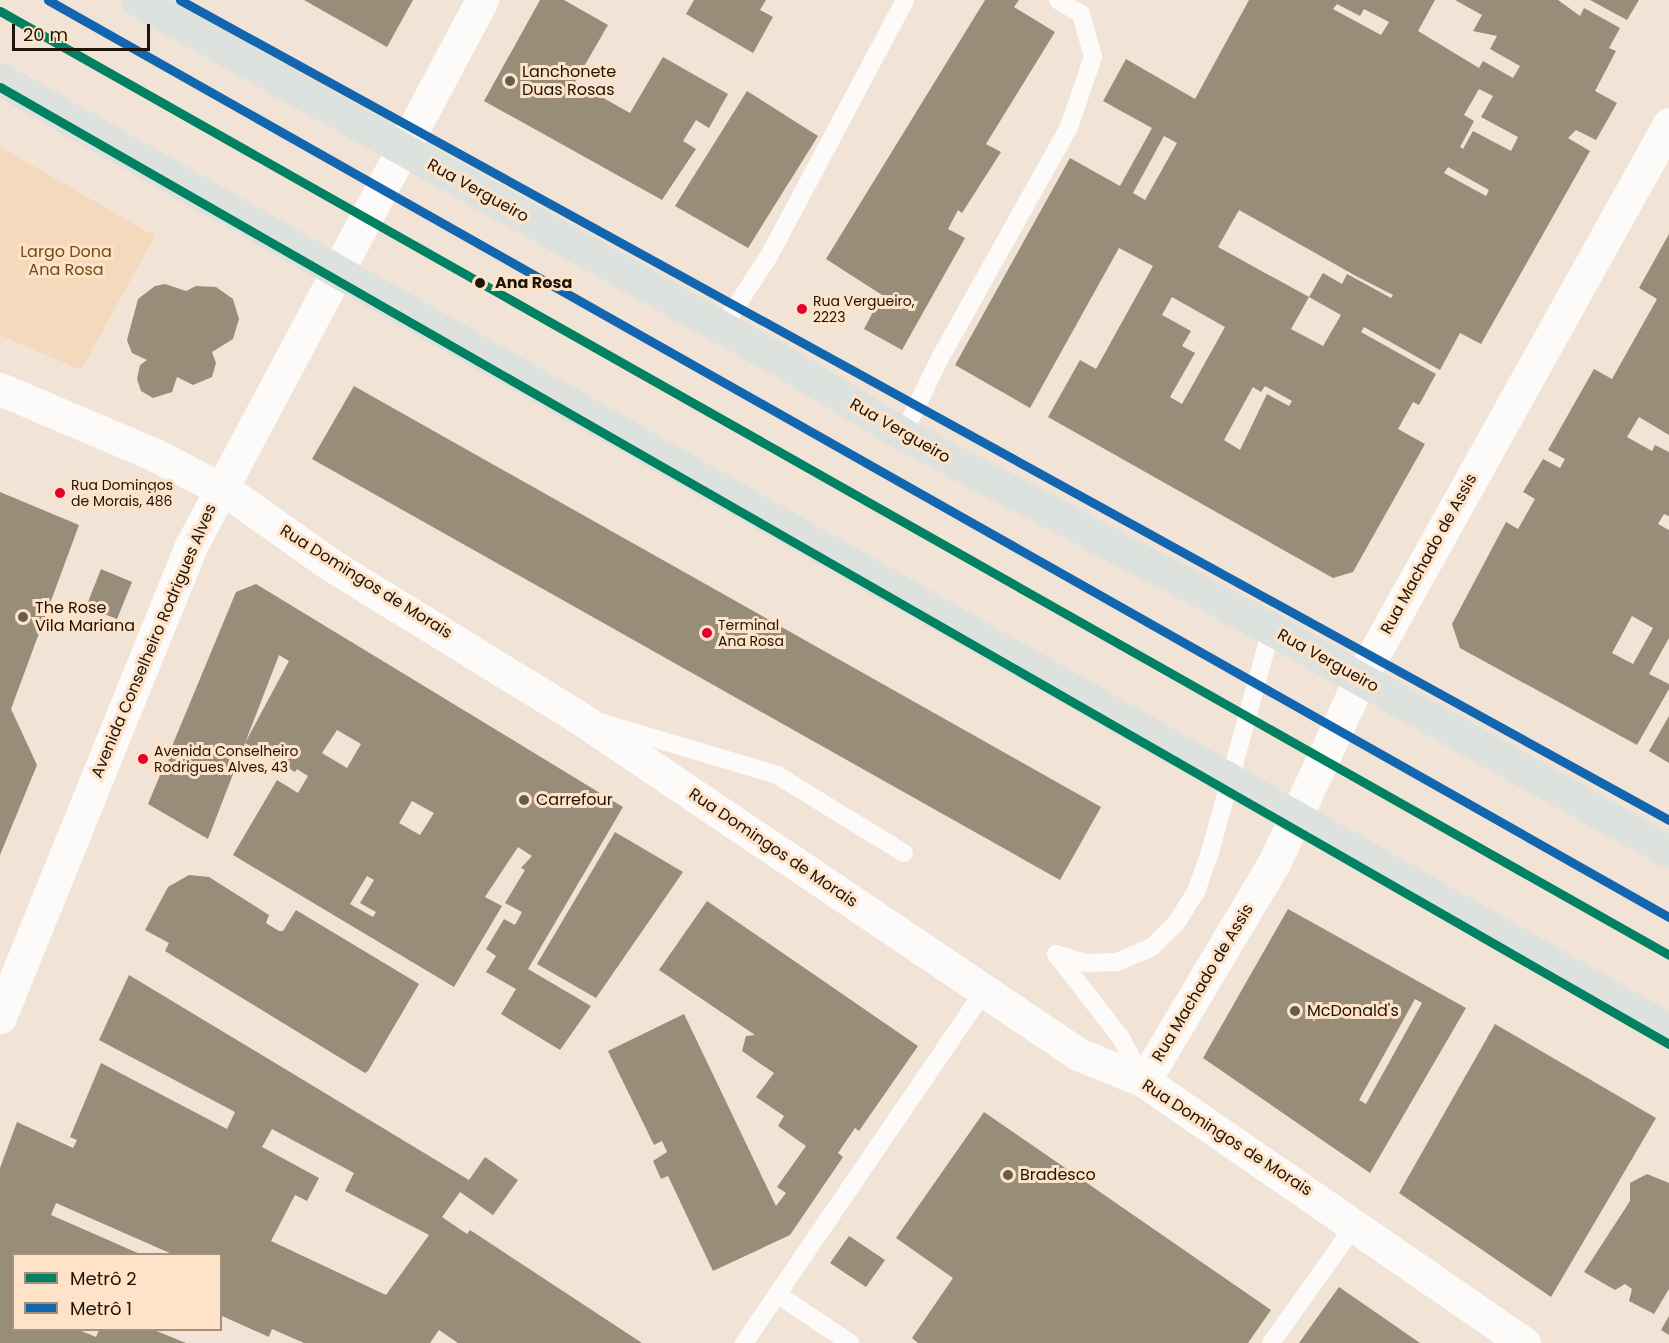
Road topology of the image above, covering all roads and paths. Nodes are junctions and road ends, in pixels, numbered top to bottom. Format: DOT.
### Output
graph roads {
  1 [pos="137,0"];
  2 [pos="482,0"];
  3 [pos="905,0"];
  4 [pos="1058,0"];
  5 [pos="0,79"];
  6 [pos="1669,124"];
  7 [pos="402,150"];
  8 [pos="336,273"];
  9 [pos="722,328"];
  10 [pos="0,389"];
  11 [pos="903,434"];
  12 [pos="220,488"];
  13 [pos="1271,629"];
  14 [pos="1360,679"];
  15 [pos="575,715"];
  16 [pos="1228,778"];
  17 [pos="1299,817"];
  18 [pos="1669,851"];
  19 [pos="904,853"];
  20 [pos="985,990"];
  21 [pos="0,1017"];
  22 [pos="1669,1030"];
  23 [pos="1144,1082"];
  24 [pos="1356,1224"];
  25 [pos="777,1294"];
  26 [pos="744,1343"];
  27 [pos="850,1343"];
  28 [pos="1271,1343"];
  29 [pos="1524,1343"];
  1 -- 7 [label="main road, Rua Vergueiro"];
  2 -- 7 [label="street, Avenida Conselheiro Rodrigues Alves"];
  3 -- 9 [label="lane"];
  4 -- 11 [label="lane"];
  5 -- 8 [label="main road"];
  6 -- 14 [label="street, Rua Machado de Assis"];
  7 -- 8 [label="street, Avenida Conselheiro Rodrigues Alves"];
  7 -- 9 [label="main road, Rua Vergueiro"];
  8 -- 12 [label="street, Avenida Conselheiro Rodrigues Alves"];
  8 -- 16 [label="main road"];
  9 -- 11 [label="main road, Rua Vergueiro"];
  10 -- 12 [label="street, Rua Domingos de Morais"];
  11 -- 13 [label="main road, Rua Vergueiro"];
  12 -- 15 [label="street, Rua Domingos de Morais"];
  12 -- 21 [label="street, Avenida Conselheiro Rodrigues Alves"];
  13 -- 14 [label="main road, Rua Vergueiro"];
  13 -- 16 [label="lane"];
  14 -- 17 [label="street, Rua Machado de Assis"];
  14 -- 18 [label="main road, Rua Vergueiro"];
  15 -- 19 [label="lane"];
  15 -- 20 [label="street, Rua Domingos de Morais"];
  16 -- 17 [label="main road"];
  16 -- 23 [label="lane"];
  17 -- 22 [label="main road"];
  17 -- 23 [label="street, Rua Machado de Assis"];
  20 -- 23 [label="street, Rua Domingos de Morais"];
  20 -- 25 [label="lane"];
  23 -- 24 [label="street, Rua Domingos de Morais"];
  24 -- 28 [label="lane"];
  24 -- 29 [label="street, Rua Domingos de Morais"];
  25 -- 26 [label="lane"];
  25 -- 27 [label="lane"];
}
